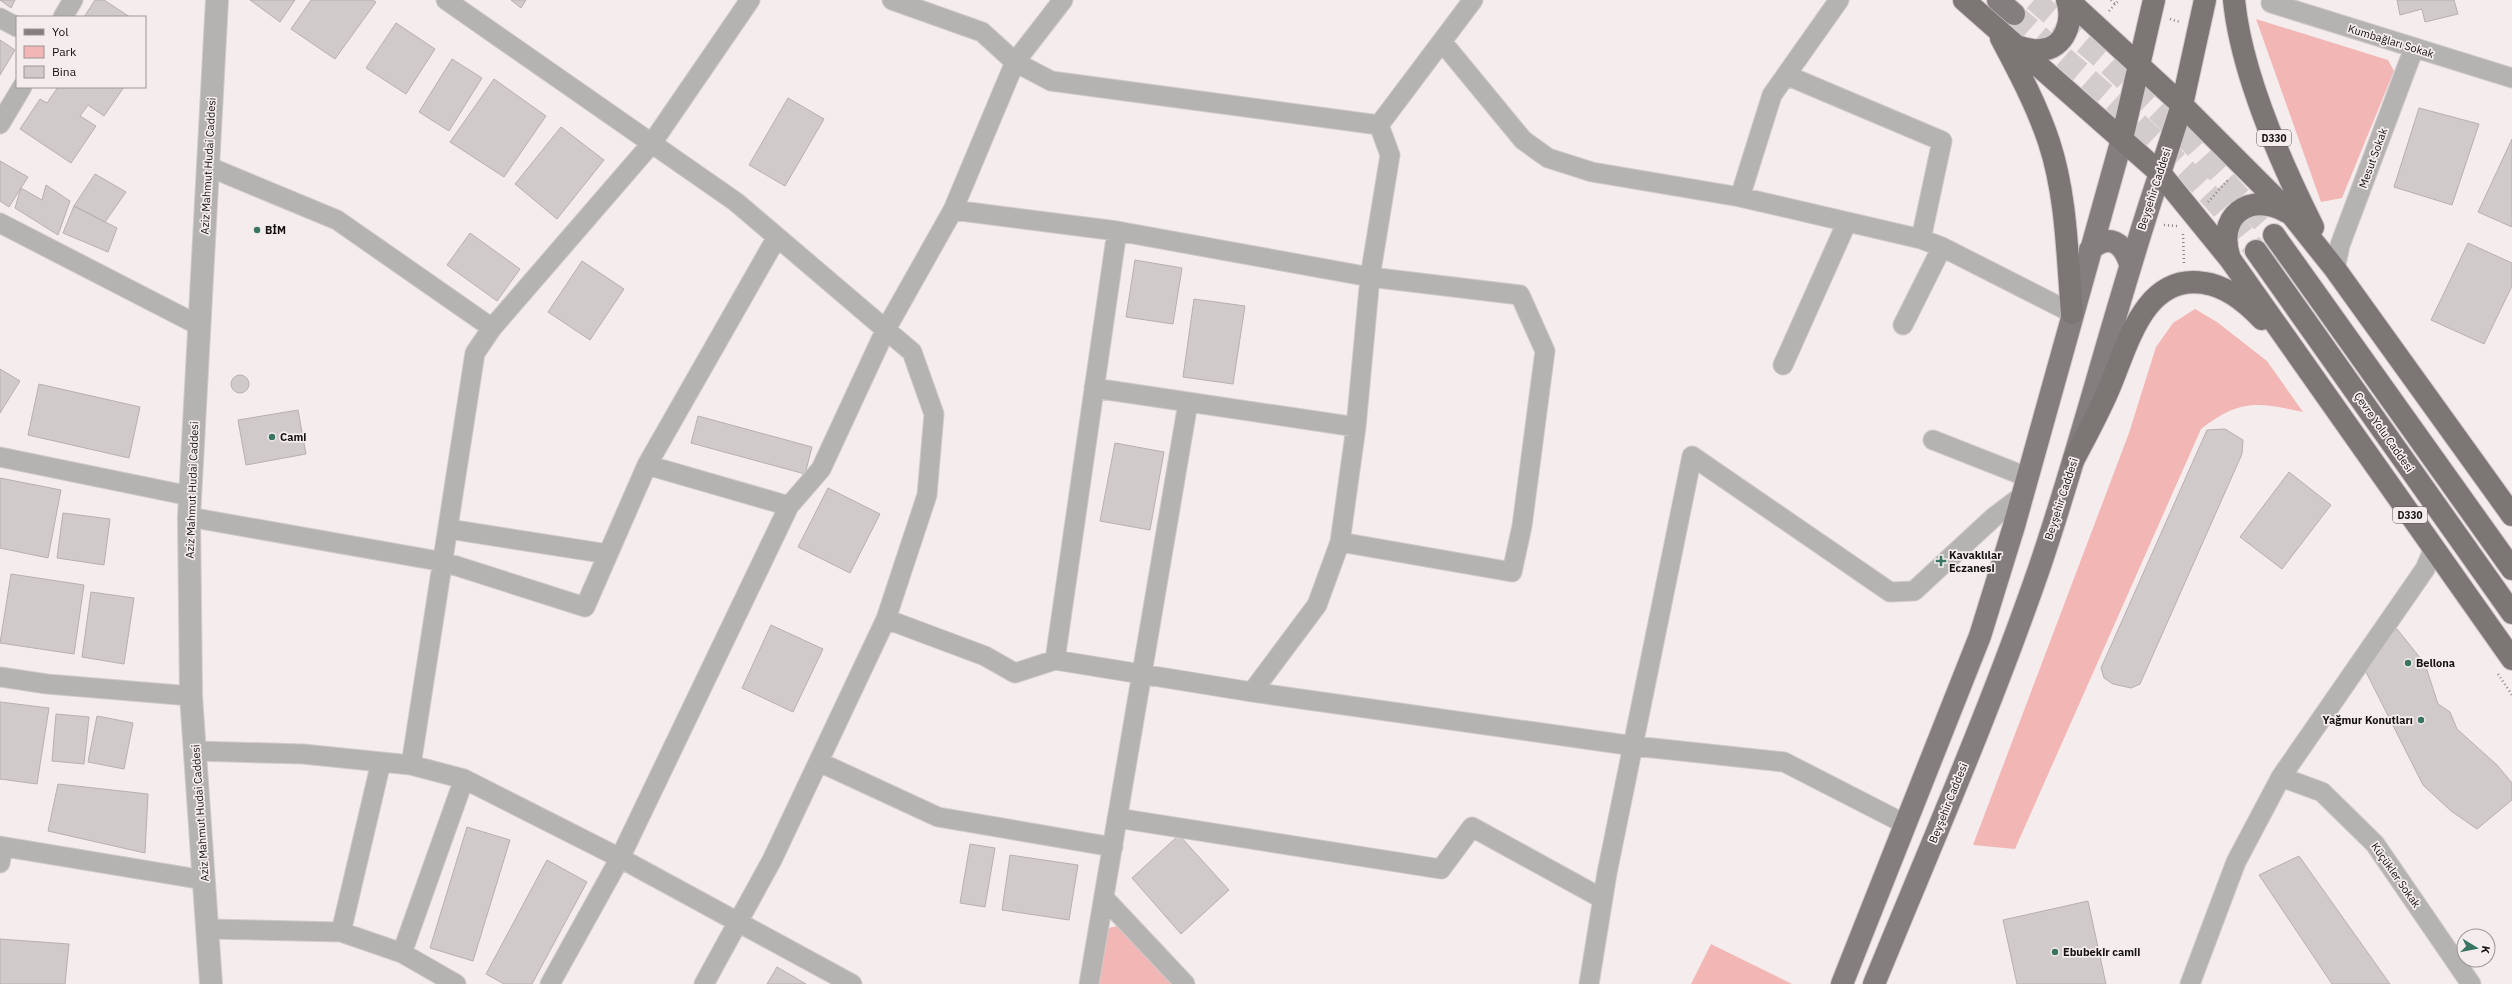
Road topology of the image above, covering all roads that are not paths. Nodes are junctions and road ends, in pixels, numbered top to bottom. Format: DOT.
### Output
graph roads {
  1 [pos="73,0"];
  2 [pos="217,0"];
  3 [pos="446,0"];
  4 [pos="750,0"];
  5 [pos="892,0"];
  6 [pos="1064,0"];
  7 [pos="1473,0"];
  8 [pos="1839,0"];
  9 [pos="1964,0"];
  10 [pos="2067,0"];
  11 [pos="2154,0"];
  12 [pos="2185,0"];
  13 [pos="2189,0"];
  14 [pos="2205,0"];
  15 [pos="2234,0"];
  16 [pos="2271,3"];
  17 [pos="64,16"];
  18 [pos="0,18"];
  19 [pos="16,26"];
  20 [pos="1996,28"];
  21 [pos="1443,43"];
  22 [pos="2018,47"];
  23 [pos="2414,48"];
  24 [pos="1015,62"];
  25 [pos="2139,64"];
  26 [pos="1786,75"];
  27 [pos="2512,78"];
  28 [pos="21,88"];
  29 [pos="2182,105"];
  30 [pos="0,124"];
  31 [pos="1379,125"];
  32 [pos="2122,138"];
  33 [pos="652,143"];
  34 [pos="207,166"];
  35 [pos="2160,173"];
  36 [pos="1740,197"];
  37 [pos="954,210"];
  38 [pos="2292,214"];
  39 [pos="1847,222"];
  40 [pos="0,223"];
  41 [pos="1117,231"];
  42 [pos="2274,235"];
  43 [pos="777,237"];
  44 [pos="1921,239"];
  45 [pos="1942,246"];
  46 [pos="2090,250"];
  47 [pos="2256,251"];
  48 [pos="2230,259"];
  49 [pos="2130,264"];
  50 [pos="2335,269"];
  51 [pos="1370,277"];
  52 [pos="2072,313"];
  53 [pos="1903,325"];
  54 [pos="200,326"];
  55 [pos="492,328"];
  56 [pos="886,329"];
  57 [pos="1783,365"];
  58 [pos="2308,371"];
  59 [pos="1094,388"];
  60 [pos="1188,403"];
  61 [pos="1356,427"];
  62 [pos="1933,440"];
  63 [pos="0,457"];
  64 [pos="2074,459"];
  65 [pos="647,465"];
  66 [pos="2024,486"];
  67 [pos="190,496"];
  68 [pos="789,506"];
  69 [pos="2512,515"];
  70 [pos="189,517"];
  71 [pos="449,529"];
  72 [pos="1340,542"];
  73 [pos="2434,548"];
  74 [pos="608,554"];
  75 [pos="444,562"];
  76 [pos="2512,570"];
  77 [pos="2512,613"];
  78 [pos="886,619"];
  79 [pos="2512,659"];
  80 [pos="1055,660"];
  81 [pos="1142,674"];
  82 [pos="0,677"];
  83 [pos="1252,692"];
  84 [pos="192,696"];
  85 [pos="1634,746"];
  86 [pos="196,751"];
  87 [pos="381,762"];
  88 [pos="819,762"];
  89 [pos="411,765"];
  90 [pos="2281,777"];
  91 [pos="464,779"];
  92 [pos="1117,818"];
  93 [pos="1905,824"];
  94 [pos="1113,848"];
  95 [pos="1,852"];
  96 [pos="620,858"];
  97 [pos="204,880"];
  98 [pos="1604,898"];
  99 [pos="1104,899"];
  100 [pos="737,922"];
  101 [pos="208,929"];
  102 [pos="341,932"];
  103 [pos="402,953"];
  104 [pos="212,982"];
  105 [pos="456,984"];
  106 [pos="550,984"];
  107 [pos="704,984"];
  108 [pos="852,984"];
  109 [pos="1089,984"];
  110 [pos="1185,984"];
  111 [pos="1589,984"];
  112 [pos="1842,984"];
  113 [pos="1874,984"];
  114 [pos="2190,984"];
  115 [pos="2471,984"];
  1 -- 17 [label="street"];
  2 -- 34 [label="street, Aziz Mahmut Hudai Caddesi"];
  3 -- 33 [label="street"];
  4 -- 33 [label="street"];
  5 -- 24 [label="street"];
  6 -- 24 [label="street"];
  7 -- 21 [label="street"];
  8 -- 26 [label="street"];
  9 -- 20 [label="highway"];
  10 -- 22 [label="highway"];
  10 -- 25 [label="highway"];
  11 -- 25 [label="highway"];
  12 -- 13 [label="highway"];
  14 -- 29 [label="highway, Beyşehir Caddesi"];
  15 -- 50 [label="highway, D330"];
  16 -- 23 [label="street, Kumbağları Sokak"];
  18 -- 19 [label="street"];
  20 -- 22 [label="highway"];
  20 -- 52 [label="highway"];
  21 -- 31 [label="street"];
  21 -- 36 [label="street"];
  22 -- 32 [label="highway"];
  23 -- 27 [label="street, Kumbağları Sokak"];
  23 -- 50 [label="street, Mesut Sokak"];
  24 -- 31 [label="street"];
  24 -- 37 [label="street"];
  25 -- 29 [label="highway"];
  25 -- 32 [label="highway"];
  26 -- 36 [label="street"];
  26 -- 44 [label="street"];
  28 -- 30 [label="street"];
  29 -- 35 [label="highway, Beyşehir Caddesi"];
  29 -- 38 [label="highway"];
  31 -- 51 [label="street"];
  32 -- 35 [label="highway, D330"];
  32 -- 46 [label="main road"];
  33 -- 43 [label="street"];
  33 -- 55 [label="street"];
  34 -- 54 [label="street, Aziz Mahmut Hudai Caddesi"];
  34 -- 55 [label="street"];
  35 -- 48 [label="highway, D330"];
  35 -- 49 [label="main road, Beyşehir Caddesi"];
  36 -- 39 [label="street"];
  37 -- 41 [label="street"];
  37 -- 56 [label="street"];
  38 -- 48 [label="highway"];
  38 -- 50 [label="highway"];
  39 -- 44 [label="street"];
  39 -- 57 [label="street"];
  40 -- 54 [label="street"];
  41 -- 51 [label="street"];
  41 -- 59 [label="street"];
  42 -- 76 [label="highway"];
  43 -- 56 [label="street"];
  43 -- 65 [label="street"];
  44 -- 45 [label="street"];
  45 -- 52 [label="street"];
  45 -- 53 [label="street"];
  46 -- 49 [label="main road"];
  46 -- 52 [label="main road"];
  47 -- 77 [label="highway, Çevre Yolu Caddesi"];
  48 -- 58 [label="highway, D330"];
  49 -- 64 [label="main road, Beyşehir Caddesi"];
  50 -- 69 [label="highway, D330"];
  51 -- 61 [label="street"];
  51 -- 72 [label="street"];
  52 -- 66 [label="main road"];
  54 -- 67 [label="street, Aziz Mahmut Hudai Caddesi"];
  55 -- 71 [label="street"];
  56 -- 68 [label="street"];
  56 -- 78 [label="street"];
  58 -- 64 [label="highway"];
  58 -- 73 [label="highway, D330"];
  59 -- 60 [label="street"];
  59 -- 80 [label="street"];
  60 -- 61 [label="street"];
  60 -- 81 [label="street"];
  61 -- 72 [label="street"];
  62 -- 66 [label="street"];
  63 -- 67 [label="street"];
  64 -- 113 [label="main road, Beyşehir Caddesi"];
  65 -- 68 [label="street"];
  65 -- 74 [label="street"];
  66 -- 85 [label="street"];
  66 -- 93 [label="main road"];
  67 -- 70 [label="street, Aziz Mahmut Hudai Caddesi"];
  68 -- 96 [label="street"];
  70 -- 75 [label="street"];
  70 -- 84 [label="street, Aziz Mahmut Hudai Caddesi"];
  71 -- 74 [label="street"];
  71 -- 75 [label="street"];
  72 -- 83 [label="street"];
  73 -- 79 [label="highway, D330"];
  73 -- 90 [label="street"];
  74 -- 75 [label="street"];
  75 -- 89 [label="street"];
  78 -- 80 [label="street"];
  78 -- 88 [label="street"];
  80 -- 81 [label="street"];
  81 -- 83 [label="street"];
  81 -- 92 [label="street"];
  82 -- 84 [label="street"];
  83 -- 85 [label="street"];
  84 -- 86 [label="street, Aziz Mahmut Hudai Caddesi"];
  85 -- 93 [label="street"];
  85 -- 98 [label="street"];
  86 -- 87 [label="street"];
  86 -- 97 [label="street, Aziz Mahmut Hudai Caddesi"];
  87 -- 89 [label="street"];
  87 -- 102 [label="street"];
  88 -- 94 [label="street"];
  88 -- 100 [label="street"];
  89 -- 91 [label="street"];
  90 -- 114 [label="street"];
  90 -- 115 [label="street, Küçükler Sokak"];
  91 -- 96 [label="street"];
  91 -- 103 [label="street"];
  92 -- 94 [label="street"];
  92 -- 98 [label="street"];
  93 -- 112 [label="main road"];
  94 -- 99 [label="street"];
  95 -- 97 [label="street"];
  96 -- 100 [label="street"];
  96 -- 106 [label="street"];
  97 -- 101 [label="street, Aziz Mahmut Hudai Caddesi"];
  98 -- 111 [label="street"];
  99 -- 109 [label="street"];
  99 -- 110 [label="street"];
  100 -- 107 [label="street"];
  100 -- 108 [label="street"];
  101 -- 102 [label="street"];
  101 -- 104 [label="street, Aziz Mahmut Hudai Caddesi"];
  102 -- 103 [label="street"];
  103 -- 105 [label="street"];
}
